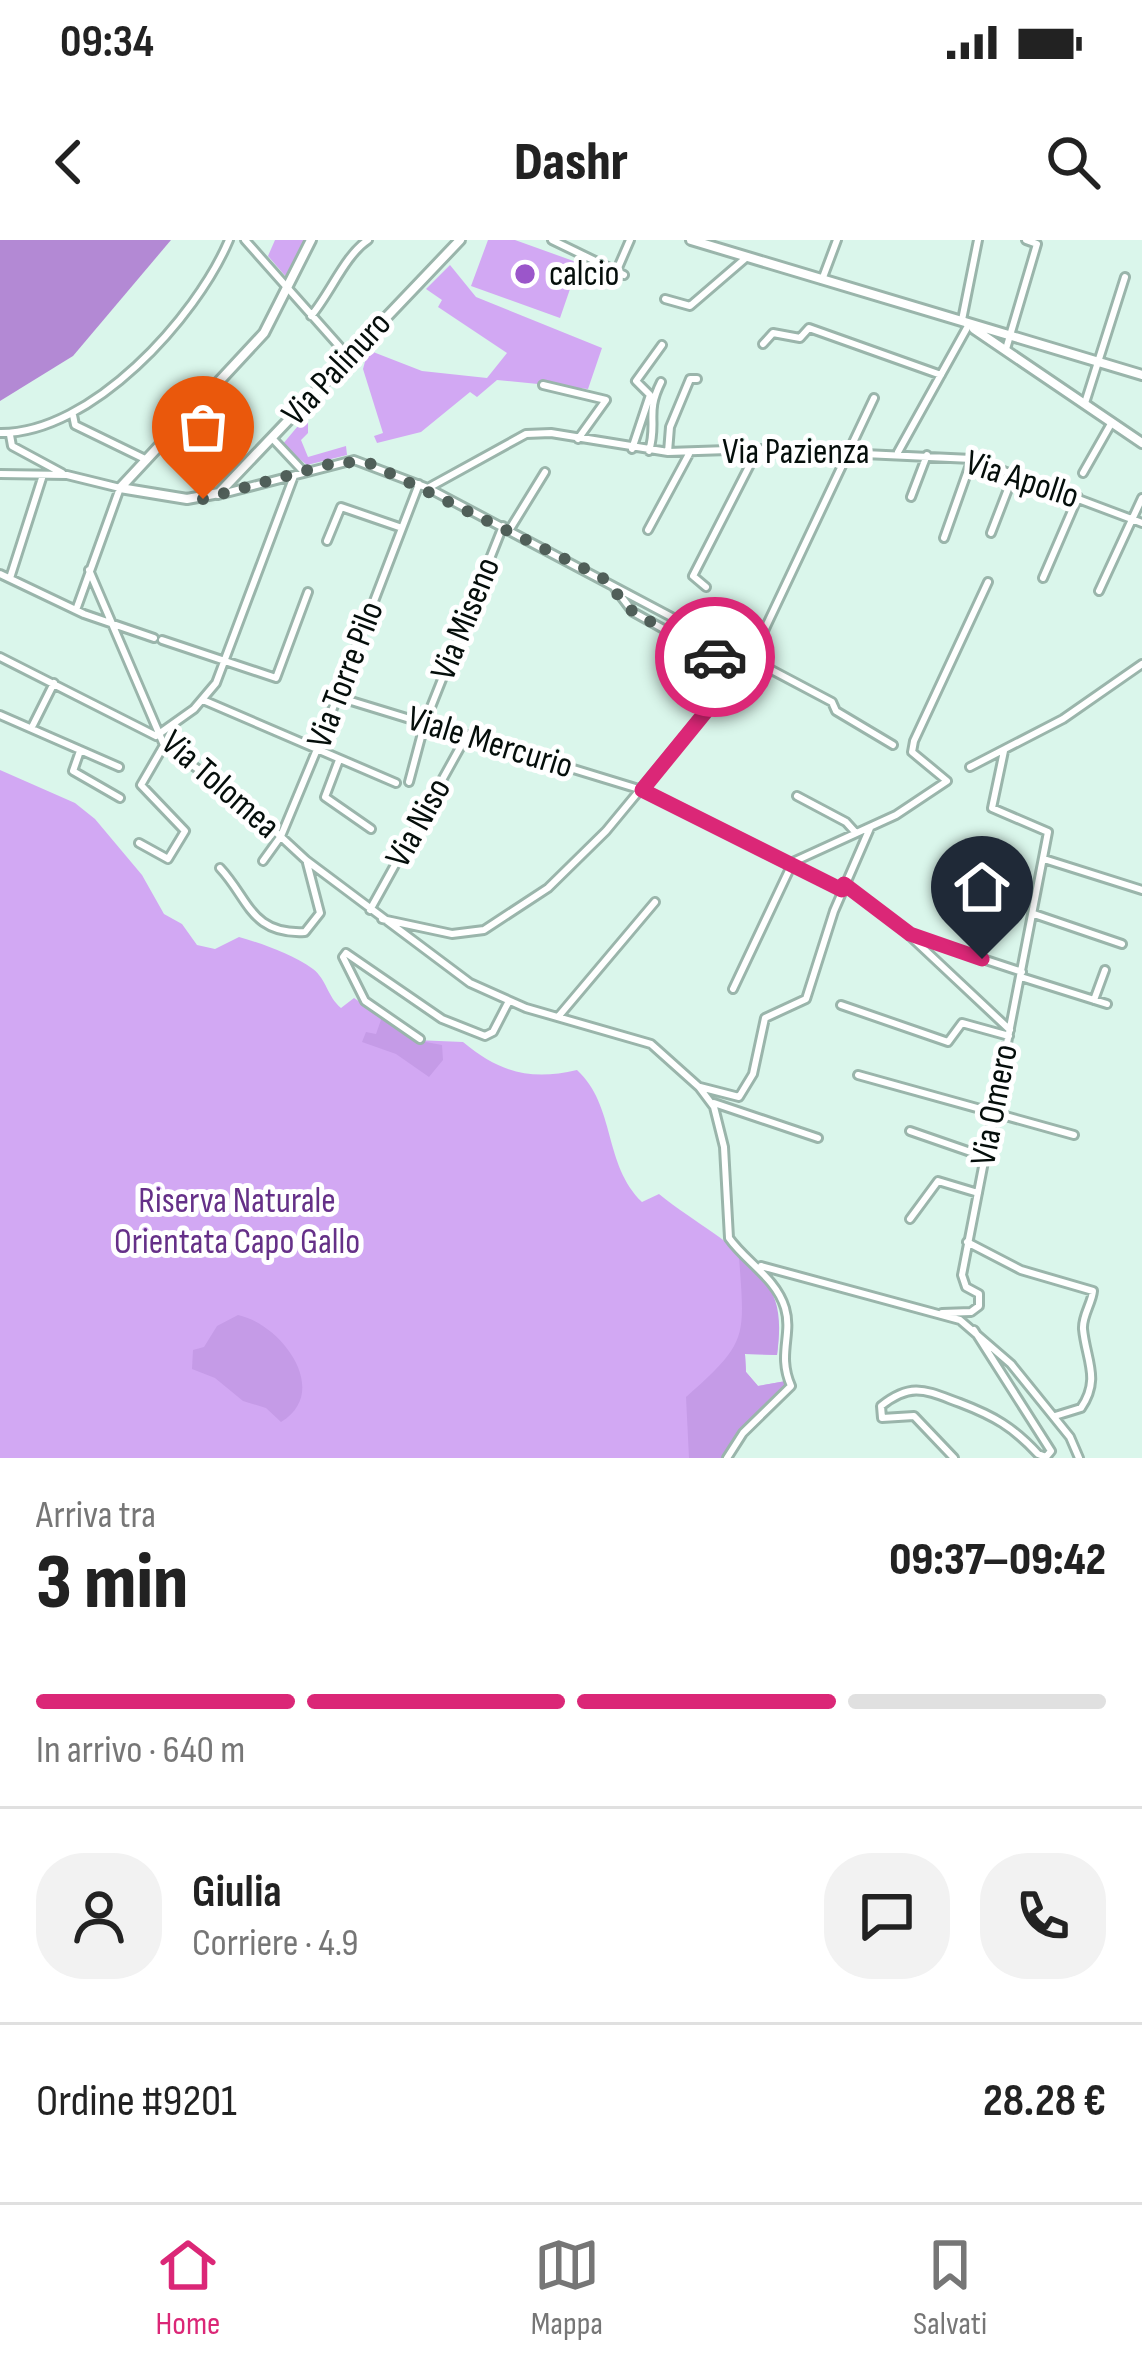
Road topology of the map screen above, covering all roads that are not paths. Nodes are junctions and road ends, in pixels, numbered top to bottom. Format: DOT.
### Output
graph roads {
  1 [pos="230,240"];
  2 [pos="245,240"];
  3 [pos="311,240"];
  4 [pos="368,240"];
  5 [pos="460,240"];
  6 [pos="552,240"];
  7 [pos="630,240"];
  8 [pos="691,240"];
  9 [pos="744,240"];
  10 [pos="837,240"];
  11 [pos="978,240"];
  12 [pos="1026,240"];
  13 [pos="743,256"];
  14 [pos="1125,278"];
  15 [pos="821,280"];
  16 [pos="289,291"];
  17 [pos="665,299"];
  18 [pos="311,316"];
  19 [pos="964,325"];
  20 [pos="1011,336"];
  21 [pos="763,344"];
  22 [pos="662,345"];
  23 [pos="1006,350"];
  24 [pos="348,356"];
  25 [pos="1097,361"];
  26 [pos="1142,374"];
  27 [pos="940,375"];
  28 [pos="698,380"];
  29 [pos="661,382"];
  30 [pos="543,385"];
  31 [pos="874,398"];
  32 [pos="1085,403"];
  33 [pos="75,413"];
  34 [pos="1112,422"];
  35 [pos="0,433"];
  36 [pos="13,433"];
  37 [pos="272,439"];
  38 [pos="578,439"];
  39 [pos="1142,443"];
  40 [pos="632,448"];
  41 [pos="758,449"];
  42 [pos="649,451"];
  43 [pos="853,451"];
  44 [pos="668,452"];
  45 [pos="689,452"];
  46 [pos="898,452"];
  47 [pos="927,454"];
  48 [pos="972,459"];
  49 [pos="147,460"];
  50 [pos="305,471"];
  51 [pos="1015,471"];
  52 [pos="545,472"];
  53 [pos="1083,473"];
  54 [pos="0,474"];
  55 [pos="295,474"];
  56 [pos="43,475"];
  57 [pos="67,475"];
  58 [pos="419,484"];
  59 [pos="120,488"];
  60 [pos="428,488"];
  61 [pos="213,497"];
  62 [pos="911,497"];
  63 [pos="1078,497"];
  64 [pos="1142,497"];
  65 [pos="1132,519"];
  66 [pos="1142,523"];
  67 [pos="402,528"];
  68 [pos="507,528"];
  69 [pos="648,530"];
  70 [pos="992,533"];
  71 [pos="944,538"];
  72 [pos="327,541"];
  73 [pos="89,570"];
  74 [pos="0,574"];
  75 [pos="602,577"];
  76 [pos="10,578"];
  77 [pos="1043,578"];
  78 [pos="988,583"];
  79 [pos="706,586"];
  80 [pos="1100,591"];
  81 [pos="308,592"];
  82 [pos="76,610"];
  83 [pos="113,625"];
  84 [pos="0,657"];
  85 [pos="750,657"];
  86 [pos="227,660"];
  87 [pos="1142,664"];
  88 [pos="739,671"];
  89 [pos="54,683"];
  90 [pos="338,697"];
  91 [pos="203,700"];
  92 [pos="0,715"];
  93 [pos="425,722"];
  94 [pos="33,724"];
  95 [pos="467,735"];
  96 [pos="156,736"];
  97 [pos="893,745"];
  98 [pos="164,746"];
  99 [pos="80,751"];
  100 [pos="1004,751"];
  101 [pos="316,752"];
  102 [pos="339,760"];
  103 [pos="119,767"];
  104 [pos="970,767"];
  105 [pos="410,782"];
  106 [pos="396,783"];
  107 [pos="642,790"];
  108 [pos="797,796"];
  109 [pos="120,798"];
  110 [pos="870,828"];
  111 [pos="371,830"];
  112 [pos="856,833"];
  113 [pos="281,836"];
  114 [pos="139,843"];
  115 [pos="1044,858"];
  116 [pos="306,860"];
  117 [pos="263,861"];
  118 [pos="793,862"];
  119 [pos="220,868"];
  120 [pos="843,887"];
  121 [pos="1142,890"];
  122 [pos="655,902"];
  123 [pos="370,911"];
  124 [pos="1034,914"];
  125 [pos="381,919"];
  126 [pos="894,921"];
  127 [pos="1122,944"];
  128 [pos="942,947"];
  129 [pos="940,968"];
  130 [pos="1105,970"];
  131 [pos="1021,974"];
  132 [pos="733,989"];
  133 [pos="509,1000"];
  134 [pos="1094,1000"];
  135 [pos="1107,1004"];
  136 [pos="841,1005"];
  137 [pos="558,1017"];
  138 [pos="1010,1033"];
  139 [pos="420,1040"];
  140 [pos="858,1075"];
  141 [pos="700,1087"];
  142 [pos="711,1102"];
  143 [pos="994,1111"];
  144 [pos="910,1131"];
  145 [pos="1074,1135"];
  146 [pos="818,1138"];
  147 [pos="985,1157"];
  148 [pos="978,1193"];
  149 [pos="910,1219"];
  150 [pos="968,1242"];
  151 [pos="758,1266"];
  152 [pos="942,1313"];
  153 [pos="974,1330"];
  154 [pos="1055,1416"];
  155 [pos="1054,1455"];
  156 [pos="727,1458"];
  157 [pos="954,1458"];
  158 [pos="1079,1458"];
  1 -- 33 [label="street"];
  2 -- 16 [label="street"];
  3 -- 16 [label="main road"];
  4 -- 18 [label="street"];
  5 -- 24 [label="main road, Via Palinuro"];
  6 -- 7 [label="street"];
  8 -- 13 [label="main road"];
  9 -- 13 [label="street"];
  10 -- 15 [label="street"];
  11 -- 19 [label="street, Via Pazienza"];
  12 -- 20 [label="street"];
  13 -- 15 [label="main road"];
  13 -- 17 [label="street"];
  14 -- 25 [label="street"];
  15 -- 19 [label="main road"];
  16 -- 18 [label="street"];
  16 -- 49 [label="main road"];
  18 -- 24 [label="street"];
  19 -- 20 [label="main road"];
  19 -- 23 [label="main road"];
  19 -- 27 [label="street, Via Pazienza"];
  20 -- 23 [label="street"];
  20 -- 25 [label="main road"];
  21 -- 27 [label="street"];
  22 -- 40 [label="street"];
  23 -- 32 [label="main road"];
  24 -- 37 [label="main road, Via Palinuro"];
  25 -- 26 [label="main road"];
  25 -- 32 [label="street"];
  27 -- 46 [label="street, Via Pazienza"];
  28 -- 44 [label="street"];
  29 -- 42 [label="street"];
  30 -- 38 [label="street"];
  31 -- 43 [label="street"];
  32 -- 34 [label="main road"];
  33 -- 36 [label="street"];
  33 -- 49 [label="street"];
  34 -- 39 [label="main road"];
  34 -- 53 [label="street"];
  35 -- 36 [label="street"];
  36 -- 57 [label="street"];
  37 -- 50 [label="street"];
  37 -- 61 [label="main road, Via Palinuro"];
  38 -- 40 [label="street, Via Pazienza"];
  38 -- 60 [label="street, Via Pazienza"];
  40 -- 42 [label="street, Via Pazienza"];
  41 -- 43 [label="street, Via Pazienza"];
  41 -- 45 [label="street, Via Pazienza"];
  41 -- 79 [label="street"];
  42 -- 44 [label="street, Via Pazienza"];
  43 -- 46 [label="street, Via Pazienza"];
  43 -- 85 [label="street"];
  44 -- 45 [label="street, Via Pazienza"];
  45 -- 69 [label="street"];
  46 -- 47 [label="street, Via Apollo"];
  47 -- 48 [label="street, Via Apollo"];
  47 -- 62 [label="street"];
  48 -- 51 [label="street, Via Apollo"];
  48 -- 71 [label="street"];
  49 -- 59 [label="main road"];
  50 -- 55 [label="street"];
  50 -- 58 [label="street"];
  51 -- 63 [label="street, Via Apollo"];
  51 -- 70 [label="street"];
  52 -- 68 [label="street, Via Miseno"];
  54 -- 56 [label="street"];
  55 -- 61 [label="street"];
  55 -- 86 [label="street"];
  56 -- 57 [label="street"];
  56 -- 76 [label="street"];
  57 -- 59 [label="street"];
  58 -- 60 [label="street"];
  58 -- 67 [label="street, Via Torre Pilo"];
  59 -- 61 [label="main road"];
  59 -- 73 [label="street"];
  60 -- 68 [label="street"];
  63 -- 65 [label="street, Via Apollo"];
  63 -- 77 [label="street"];
  64 -- 65 [label="street"];
  65 -- 66 [label="street, Via Apollo"];
  65 -- 80 [label="street"];
  67 -- 72 [label="street"];
  67 -- 90 [label="street, Via Torre Pilo"];
  68 -- 75 [label="street"];
  68 -- 93 [label="street, Via Miseno"];
  73 -- 82 [label="street"];
  73 -- 83 [label="street, Via Tolomea"];
  74 -- 76 [label="street"];
  75 -- 85 [label="street"];
  75 -- 88 [label="street"];
  76 -- 82 [label="street"];
  78 -- 110 [label="street"];
  81 -- 86 [label="street"];
  82 -- 83 [label="street"];
  83 -- 86 [label="street"];
  83 -- 96 [label="street, Via Tolomea"];
  84 -- 89 [label="street"];
  85 -- 88 [label="street"];
  85 -- 97 [label="street"];
  86 -- 91 [label="street"];
  87 -- 100 [label="street"];
  88 -- 107 [label="street"];
  89 -- 94 [label="street"];
  89 -- 96 [label="street"];
  90 -- 93 [label="street, Viale Mercurio"];
  90 -- 101 [label="street, Via Torre Pilo"];
  91 -- 96 [label="street"];
  91 -- 101 [label="street"];
  92 -- 94 [label="street"];
  93 -- 95 [label="street, Viale Mercurio"];
  93 -- 105 [label="street, Via Miseno"];
  94 -- 99 [label="street"];
  95 -- 107 [label="street, Viale Mercurio"];
  95 -- 123 [label="street, Via Niso"];
  96 -- 98 [label="street, Via Tolomea"];
  98 -- 113 [label="street, Via Tolomea"];
  98 -- 114 [label="street"];
  99 -- 103 [label="street"];
  99 -- 109 [label="street"];
  100 -- 104 [label="street"];
  100 -- 115 [label="street"];
  101 -- 102 [label="street"];
  101 -- 113 [label="street, Via Torre Pilo"];
  102 -- 106 [label="street"];
  102 -- 111 [label="street"];
  107 -- 118 [label="street, Viale Mercurio"];
  107 -- 125 [label="street"];
  108 -- 112 [label="street"];
  110 -- 112 [label="street"];
  110 -- 120 [label="street"];
  112 -- 118 [label="street"];
  113 -- 116 [label="street, Via Tolomea"];
  113 -- 117 [label="street, Via Torre Pilo"];
  115 -- 121 [label="street"];
  115 -- 124 [label="street, Via Omero"];
  116 -- 119 [label="street, Via Tolomea"];
  116 -- 123 [label="street, Via Tolomea"];
  118 -- 120 [label="street, Viale Mercurio"];
  118 -- 132 [label="street"];
  120 -- 126 [label="street, Viale Mercurio"];
  120 -- 141 [label="street"];
  122 -- 137 [label="street"];
  123 -- 125 [label="street, Via Tolomea"];
  124 -- 127 [label="street"];
  124 -- 131 [label="street, Via Omero"];
  125 -- 133 [label="street, Via Tolomea"];
  126 -- 128 [label="street"];
  126 -- 129 [label="street"];
  128 -- 129 [label="street"];
  128 -- 131 [label="street"];
  129 -- 138 [label="street"];
  130 -- 134 [label="street"];
  131 -- 134 [label="street"];
  131 -- 138 [label="street, Via Omero"];
  133 -- 137 [label="street, Via Tolomea"];
  133 -- 139 [label="street"];
  134 -- 135 [label="street"];
  136 -- 138 [label="street"];
  137 -- 141 [label="street, Via Tolomea"];
  138 -- 143 [label="street, Via Omero"];
  140 -- 143 [label="street"];
  141 -- 142 [label="street, Via Tolomea"];
  142 -- 146 [label="street"];
  142 -- 151 [label="street"];
  143 -- 145 [label="street"];
  143 -- 147 [label="street, Via Omero"];
  144 -- 147 [label="street"];
  147 -- 148 [label="street, Via Omero"];
  148 -- 149 [label="street"];
  148 -- 150 [label="street, Via Omero"];
  150 -- 152 [label="street, Via Omero"];
  150 -- 154 [label="street"];
  151 -- 152 [label="street"];
  151 -- 156 [label="street"];
  152 -- 153 [label="street"];
  153 -- 154 [label="street"];
  153 -- 155 [label="street"];
  154 -- 158 [label="street"];
  155 -- 157 [label="street"];
}
